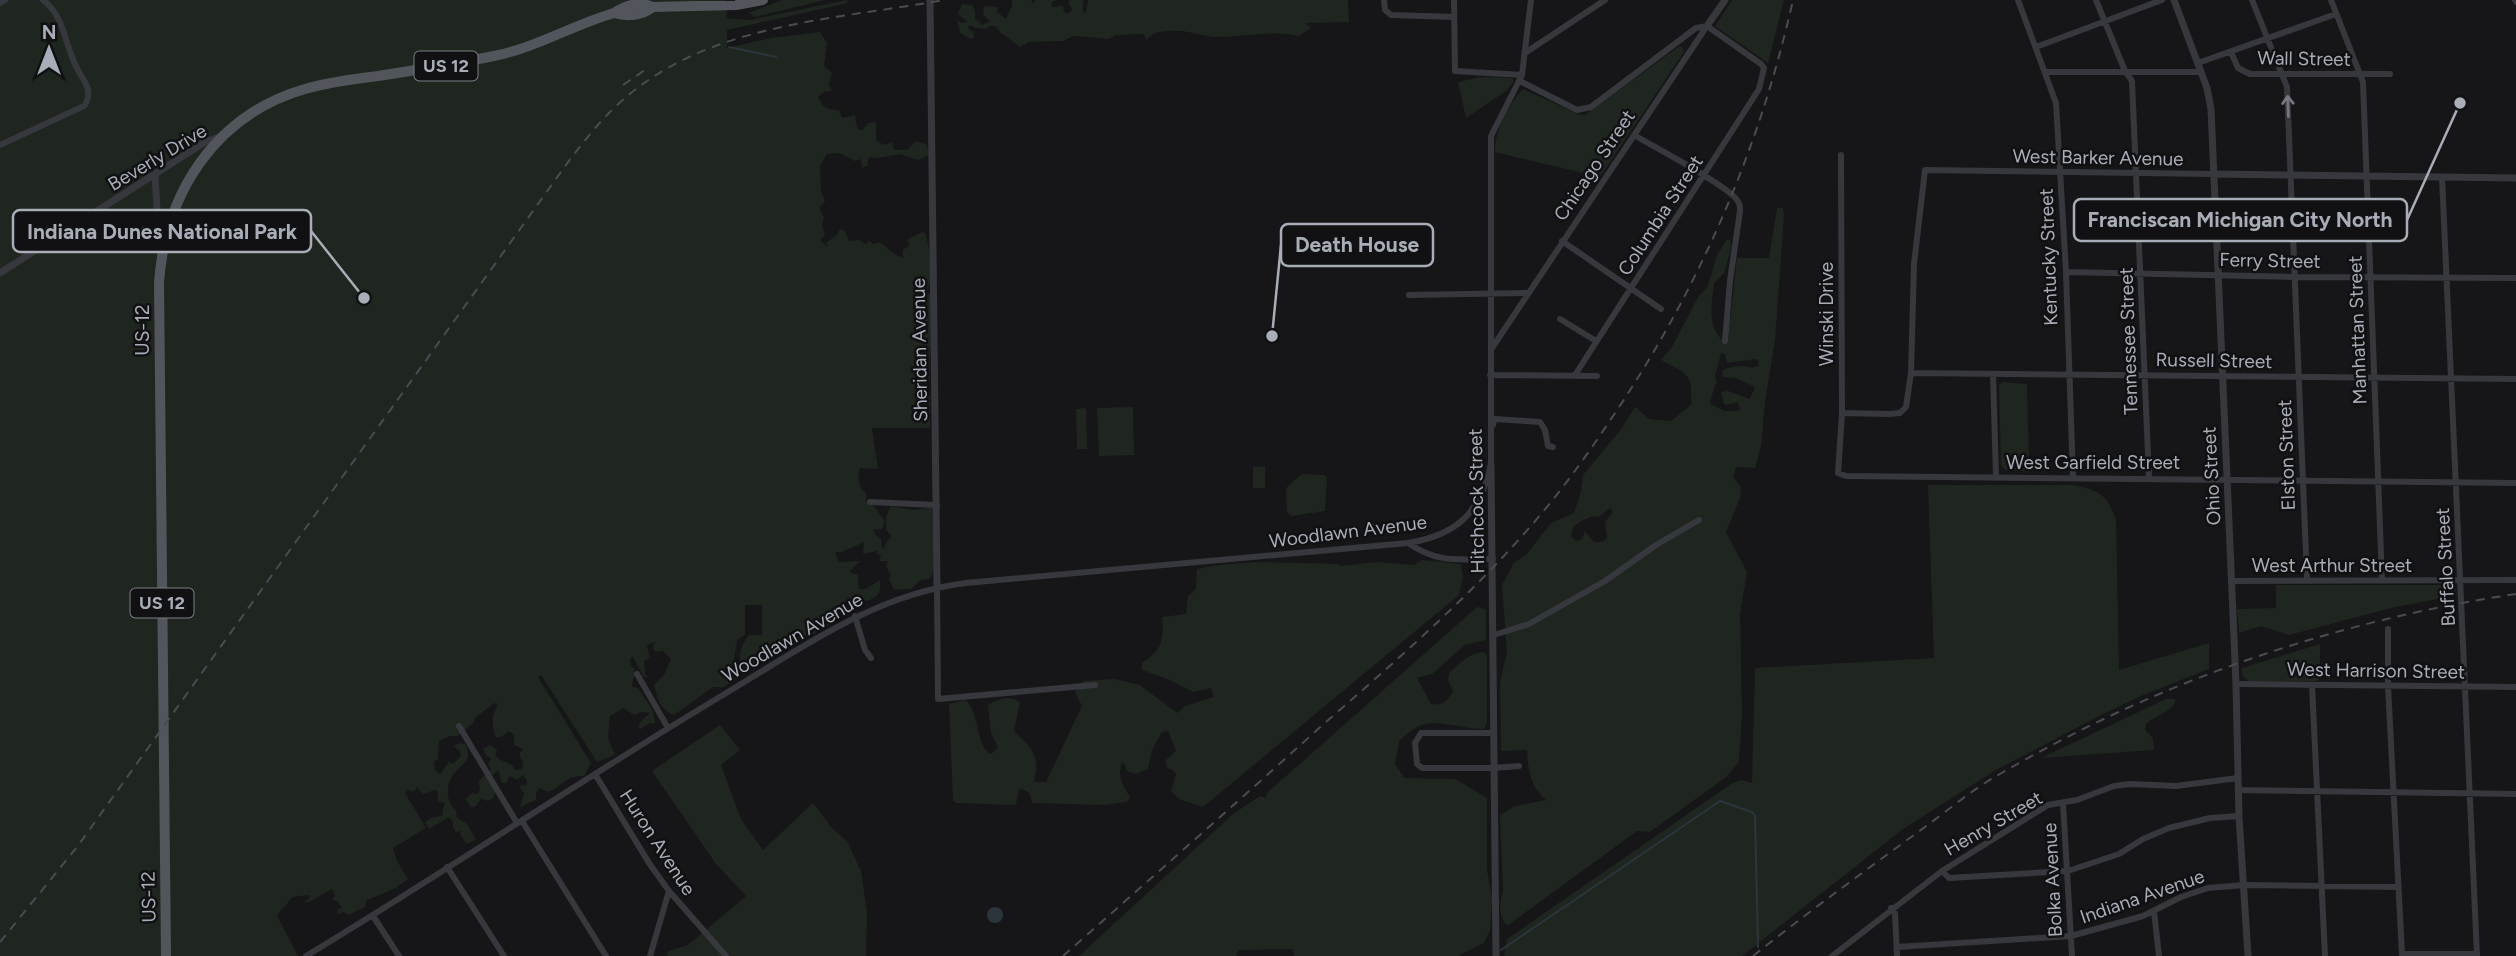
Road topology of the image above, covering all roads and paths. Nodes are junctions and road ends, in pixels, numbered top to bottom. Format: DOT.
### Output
graph roads {
  1 [pos="5,0"];
  2 [pos="43,0"];
  3 [pos="763,0"];
  4 [pos="930,0"];
  5 [pos="1384,0"];
  6 [pos="1454,0"];
  7 [pos="1531,0"];
  8 [pos="1605,0"];
  9 [pos="1725,0"];
  10 [pos="2018,0"];
  11 [pos="2096,0"];
  12 [pos="2162,0"];
  13 [pos="2174,0"];
  14 [pos="2252,0"];
  15 [pos="2331,0"];
  16 [pos="0,3"];
  17 [pos="2336,14"];
  18 [pos="1454,17"];
  19 [pos="2104,21"];
  20 [pos="1707,26"];
  21 [pos="2267,39"];
  22 [pos="2036,47"];
  23 [pos="2231,51"];
  24 [pos="1525,53"];
  25 [pos="2197,63"];
  26 [pos="2125,71"];
  27 [pos="2046,72"];
  28 [pos="2201,72"];
  29 [pos="2390,74"];
  30 [pos="2283,75"];
  31 [pos="2360,75"];
  32 [pos="1521,78"];
  33 [pos="1634,135"];
  34 [pos="223,136"];
  35 [pos="0,145"];
  36 [pos="1841,155"];
  37 [pos="2061,172"];
  38 [pos="2137,173"];
  39 [pos="2213,174"];
  40 [pos="2291,174"];
  41 [pos="155,176"];
  42 [pos="2367,176"];
  43 [pos="1704,177"];
  44 [pos="2442,177"];
  45 [pos="2516,178"];
  46 [pos="1562,241"];
  47 [pos="162,250"];
  48 [pos="2066,272"];
  49 [pos="0,273"];
  50 [pos="2141,274"];
  51 [pos="2217,275"];
  52 [pos="2294,277"];
  53 [pos="2371,277"];
  54 [pos="2447,278"];
  55 [pos="2516,278"];
  56 [pos="1631,288"];
  57 [pos="1528,293"];
  58 [pos="1492,294"];
  59 [pos="1409,295"];
  60 [pos="1661,309"];
  61 [pos="1560,319"];
  62 [pos="1597,341"];
  63 [pos="1725,341"];
  64 [pos="1492,348"];
  65 [pos="1911,373"];
  66 [pos="1993,374"];
  67 [pos="2068,374"];
  68 [pos="1490,375"];
  69 [pos="1575,375"];
  70 [pos="2145,375"];
  71 [pos="1597,376"];
  72 [pos="2222,376"];
  73 [pos="2299,377"];
  74 [pos="2374,378"];
  75 [pos="2516,379"];
  76 [pos="2452,380"];
  77 [pos="1842,413"];
  78 [pos="1490,438"];
  79 [pos="1553,447"];
  80 [pos="1491,465"];
  81 [pos="1838,474"];
  82 [pos="1996,477"];
  83 [pos="2073,478"];
  84 [pos="2149,478"];
  85 [pos="2227,479"];
  86 [pos="2301,480"];
  87 [pos="2380,481"];
  88 [pos="2456,482"];
  89 [pos="2516,483"];
  90 [pos="870,502"];
  91 [pos="937,505"];
  92 [pos="1699,520"];
  93 [pos="1408,543"];
  94 [pos="1493,559"];
  95 [pos="2307,580"];
  96 [pos="2382,580"];
  97 [pos="2516,580"];
  98 [pos="2231,581"];
  99 [pos="2462,582"];
  100 [pos="937,587"];
  101 [pos="855,616"];
  102 [pos="2388,629"];
  103 [pos="1494,635"];
  104 [pos="871,658"];
  105 [pos="637,674"];
  106 [pos="2236,684"];
  107 [pos="1095,685"];
  108 [pos="2312,685"];
  109 [pos="2388,686"];
  110 [pos="2466,687"];
  111 [pos="2516,687"];
  112 [pos="459,726"];
  113 [pos="668,728"];
  114 [pos="1494,733"];
  115 [pos="1519,766"];
  116 [pos="1494,768"];
  117 [pos="595,774"];
  118 [pos="2238,778"];
  119 [pos="2238,790"];
  120 [pos="2317,791"];
  121 [pos="2393,792"];
  122 [pos="2470,794"];
  123 [pos="2516,794"];
  124 [pos="2063,803"];
  125 [pos="2239,816"];
  126 [pos="520,822"];
  127 [pos="447,867"];
  128 [pos="1942,871"];
  129 [pos="2068,871"];
  130 [pos="2244,884"];
  131 [pos="2322,887"];
  132 [pos="2398,887"];
  133 [pos="669,891"];
  134 [pos="1891,908"];
  135 [pos="2154,911"];
  136 [pos="373,916"];
  137 [pos="2071,936"];
  138 [pos="1897,947"];
  139 [pos="2477,955"];
  140 [pos="166,956"];
  141 [pos="306,956"];
  142 [pos="399,956"];
  143 [pos="504,956"];
  144 [pos="606,956"];
  145 [pos="650,956"];
  146 [pos="726,956"];
  147 [pos="1496,956"];
  148 [pos="1832,956"];
  149 [pos="1897,956"];
  150 [pos="2072,956"];
  151 [pos="2158,956"];
  152 [pos="2248,956"];
  153 [pos="2325,956"];
  1 -- 16 [label="street"];
  2 -- 35 [label="street"];
  3 -- 34 [label="main road, US-12 / US 12"];
  4 -- 91 [label="street, Sheridan Avenue"];
  5 -- 18 [label="street"];
  6 -- 18 [label="street"];
  7 -- 24 [label="street, Hitchcock Street"];
  8 -- 24 [label="street"];
  9 -- 20 [label="street, Chicago Street"];
  10 -- 22 [label="street, Kentucky Street"];
  11 -- 19 [label="street, Tennessee Street"];
  12 -- 19 [label="street"];
  13 -- 25 [label="street, Ohio Street"];
  14 -- 21 [label="street, Elston Street"];
  15 -- 17 [label="street, Manhattan Street"];
  17 -- 21 [label="street"];
  17 -- 31 [label="street, Manhattan Street"];
  18 -- 32 [label="street"];
  19 -- 22 [label="street"];
  19 -- 26 [label="street, Tennessee Street"];
  20 -- 32 [label="street"];
  20 -- 33 [label="street, Chicago Street"];
  20 -- 43 [label="street, Columbia Street"];
  21 -- 23 [label="street"];
  21 -- 30 [label="street, Elston Street"];
  22 -- 27 [label="street, Kentucky Street"];
  23 -- 25 [label="street"];
  23 -- 30 [label="street, Wall Street"];
  24 -- 32 [label="street, Hitchcock Street"];
  25 -- 28 [label="street, Ohio Street"];
  26 -- 27 [label="street"];
  26 -- 28 [label="street"];
  26 -- 38 [label="street, Tennessee Street"];
  27 -- 37 [label="street, Kentucky Street"];
  28 -- 39 [label="street, Ohio Street"];
  29 -- 31 [label="street, Wall Street"];
  30 -- 31 [label="street, Wall Street"];
  40 -- 30 [label="street, Elston Street, one-way"];
  31 -- 42 [label="street, Manhattan Street"];
  32 -- 58 [label="street, Hitchcock Street"];
  33 -- 43 [label="street"];
  33 -- 46 [label="street, Chicago Street"];
  34 -- 41 [label="street, Beverly Drive"];
  34 -- 47 [label="main road, US-12 / US 12"];
  36 -- 77 [label="street, Winski Drive"];
  37 -- 38 [label="street, West Barker Avenue"];
  37 -- 48 [label="street, Kentucky Street"];
  37 -- 65 [label="street, West Barker Avenue"];
  38 -- 39 [label="street, West Barker Avenue"];
  38 -- 50 [label="street, Tennessee Street"];
  39 -- 40 [label="street, West Barker Avenue"];
  39 -- 51 [label="street, Ohio Street"];
  40 -- 42 [label="street, West Barker Avenue"];
  40 -- 52 [label="street, Elston Street"];
  41 -- 47 [label="street"];
  41 -- 49 [label="street, Beverly Drive"];
  42 -- 44 [label="street, West Barker Avenue"];
  42 -- 53 [label="street, Manhattan Street"];
  43 -- 56 [label="street, Columbia Street"];
  43 -- 63 [label="street"];
  44 -- 45 [label="street, West Barker Avenue"];
  44 -- 54 [label="street, Buffalo Street"];
  46 -- 56 [label="street"];
  46 -- 57 [label="street, Chicago Street"];
  47 -- 140 [label="main road, US-12 / US 12"];
  48 -- 50 [label="street, Ferry Street"];
  48 -- 67 [label="street, Kentucky Street"];
  50 -- 51 [label="street, Ferry Street"];
  50 -- 70 [label="street, Tennessee Street"];
  51 -- 52 [label="street, Ferry Street"];
  51 -- 72 [label="street, Ohio Street"];
  52 -- 53 [label="street, Ferry Street"];
  52 -- 73 [label="street, Elston Street"];
  53 -- 54 [label="street, Ferry Street"];
  53 -- 74 [label="street, Manhattan Street"];
  54 -- 55 [label="street, Ferry Street"];
  54 -- 76 [label="street, Buffalo Street"];
  56 -- 60 [label="street"];
  56 -- 62 [label="street, Columbia Street"];
  57 -- 58 [label="street"];
  57 -- 64 [label="street, Chicago Street"];
  58 -- 59 [label="street"];
  58 -- 64 [label="street, Hitchcock Street"];
  61 -- 62 [label="street"];
  62 -- 69 [label="street, Columbia Street"];
  64 -- 68 [label="street, Hitchcock Street"];
  65 -- 66 [label="street, Russell Street"];
  65 -- 77 [label="street, West Barker Avenue"];
  66 -- 67 [label="street, Russell Street"];
  66 -- 82 [label="street"];
  67 -- 70 [label="street, Russell Street"];
  67 -- 83 [label="street, Kentucky Street"];
  68 -- 69 [label="street"];
  68 -- 78 [label="street, Hitchcock Street"];
  69 -- 71 [label="street"];
  70 -- 72 [label="street, Russell Street"];
  70 -- 84 [label="street, Tennessee Street"];
  72 -- 73 [label="street, Russell Street"];
  72 -- 85 [label="street, Ohio Street"];
  73 -- 74 [label="street, Russell Street"];
  73 -- 86 [label="street, Elston Street"];
  74 -- 76 [label="street, Russell Street"];
  74 -- 87 [label="street, Manhattan Street"];
  75 -- 76 [label="street, Russell Street"];
  76 -- 88 [label="street, Buffalo Street"];
  77 -- 81 [label="street, Winski Drive"];
  78 -- 79 [label="street"];
  78 -- 80 [label="street, Hitchcock Street"];
  80 -- 93 [label="street, Woodlawn Avenue"];
  80 -- 94 [label="street, Hitchcock Street"];
  81 -- 82 [label="street, West Garfield Street"];
  82 -- 83 [label="street, West Garfield Street"];
  83 -- 84 [label="street, West Garfield Street"];
  84 -- 85 [label="street, West Garfield Street"];
  85 -- 86 [label="street, West Garfield Street"];
  85 -- 98 [label="street, Ohio Street"];
  86 -- 87 [label="street, West Garfield Street"];
  86 -- 95 [label="street, Elston Street"];
  87 -- 88 [label="street, West Garfield Street"];
  87 -- 96 [label="street, Manhattan Street"];
  88 -- 89 [label="street, West Garfield Street"];
  88 -- 99 [label="street, Buffalo Street"];
  90 -- 91 [label="street"];
  91 -- 100 [label="street, Sheridan Avenue"];
  92 -- 103 [label="street"];
  93 -- 94 [label="street"];
  93 -- 100 [label="street, Woodlawn Avenue"];
  94 -- 103 [label="street, Hitchcock Street"];
  95 -- 96 [label="street, West Arthur Street"];
  95 -- 98 [label="street, West Arthur Street"];
  96 -- 99 [label="street, West Arthur Street"];
  97 -- 99 [label="street, West Arthur Street"];
  98 -- 106 [label="street, Ohio Street"];
  99 -- 110 [label="street, Buffalo Street"];
  100 -- 101 [label="street, Woodlawn Avenue"];
  100 -- 107 [label="street, Sheridan Avenue"];
  101 -- 104 [label="street"];
  101 -- 113 [label="street, Woodlawn Avenue"];
  102 -- 109 [label="street"];
  103 -- 114 [label="street, Hitchcock Street"];
  105 -- 113 [label="street"];
  106 -- 108 [label="street, West Harrison Street"];
  106 -- 118 [label="street, Ohio Street"];
  108 -- 109 [label="street, West Harrison Street"];
  108 -- 120 [label="street"];
  109 -- 110 [label="street, West Harrison Street"];
  109 -- 121 [label="street"];
  110 -- 111 [label="street, West Harrison Street"];
  110 -- 122 [label="street, Buffalo Street"];
  112 -- 126 [label="street"];
  113 -- 117 [label="street, Woodlawn Avenue"];
  114 -- 116 [label="street, Hitchcock Street"];
  114 -- 116 [label="street"];
  115 -- 116 [label="street"];
  116 -- 147 [label="street, Hitchcock Street"];
  117 -- 126 [label="street, Woodlawn Avenue"];
  117 -- 133 [label="street, Huron Avenue"];
  118 -- 119 [label="street, Ohio Street"];
  118 -- 124 [label="street, Henry Street"];
  119 -- 120 [label="street"];
  119 -- 125 [label="street, Ohio Street"];
  120 -- 121 [label="street"];
  120 -- 131 [label="street"];
  121 -- 122 [label="street"];
  121 -- 132 [label="street"];
  122 -- 123 [label="street"];
  122 -- 139 [label="street, Buffalo Street"];
  124 -- 128 [label="street, Henry Street"];
  124 -- 129 [label="street, Bolka Avenue"];
  125 -- 129 [label="street"];
  125 -- 130 [label="street, Ohio Street"];
  126 -- 127 [label="street, Woodlawn Avenue"];
  126 -- 144 [label="street"];
  127 -- 136 [label="street, Woodlawn Avenue"];
  127 -- 143 [label="street"];
  128 -- 129 [label="street"];
  128 -- 134 [label="street, Henry Street"];
  129 -- 137 [label="street, Bolka Avenue"];
  130 -- 131 [label="street, Indiana Avenue"];
  130 -- 135 [label="street, Indiana Avenue"];
  130 -- 152 [label="street, Ohio Street"];
  131 -- 132 [label="street, Indiana Avenue"];
  131 -- 153 [label="street"];
  132 -- 139 [label="street"];
  133 -- 145 [label="street"];
  133 -- 146 [label="street, Huron Avenue"];
  134 -- 138 [label="street"];
  134 -- 148 [label="street, Henry Street"];
  135 -- 137 [label="street, Indiana Avenue"];
  135 -- 151 [label="street"];
  136 -- 141 [label="street, Woodlawn Avenue"];
  136 -- 142 [label="street"];
  137 -- 138 [label="street, Indiana Avenue"];
  137 -- 150 [label="street, Bolka Avenue"];
  138 -- 149 [label="street"];
}
